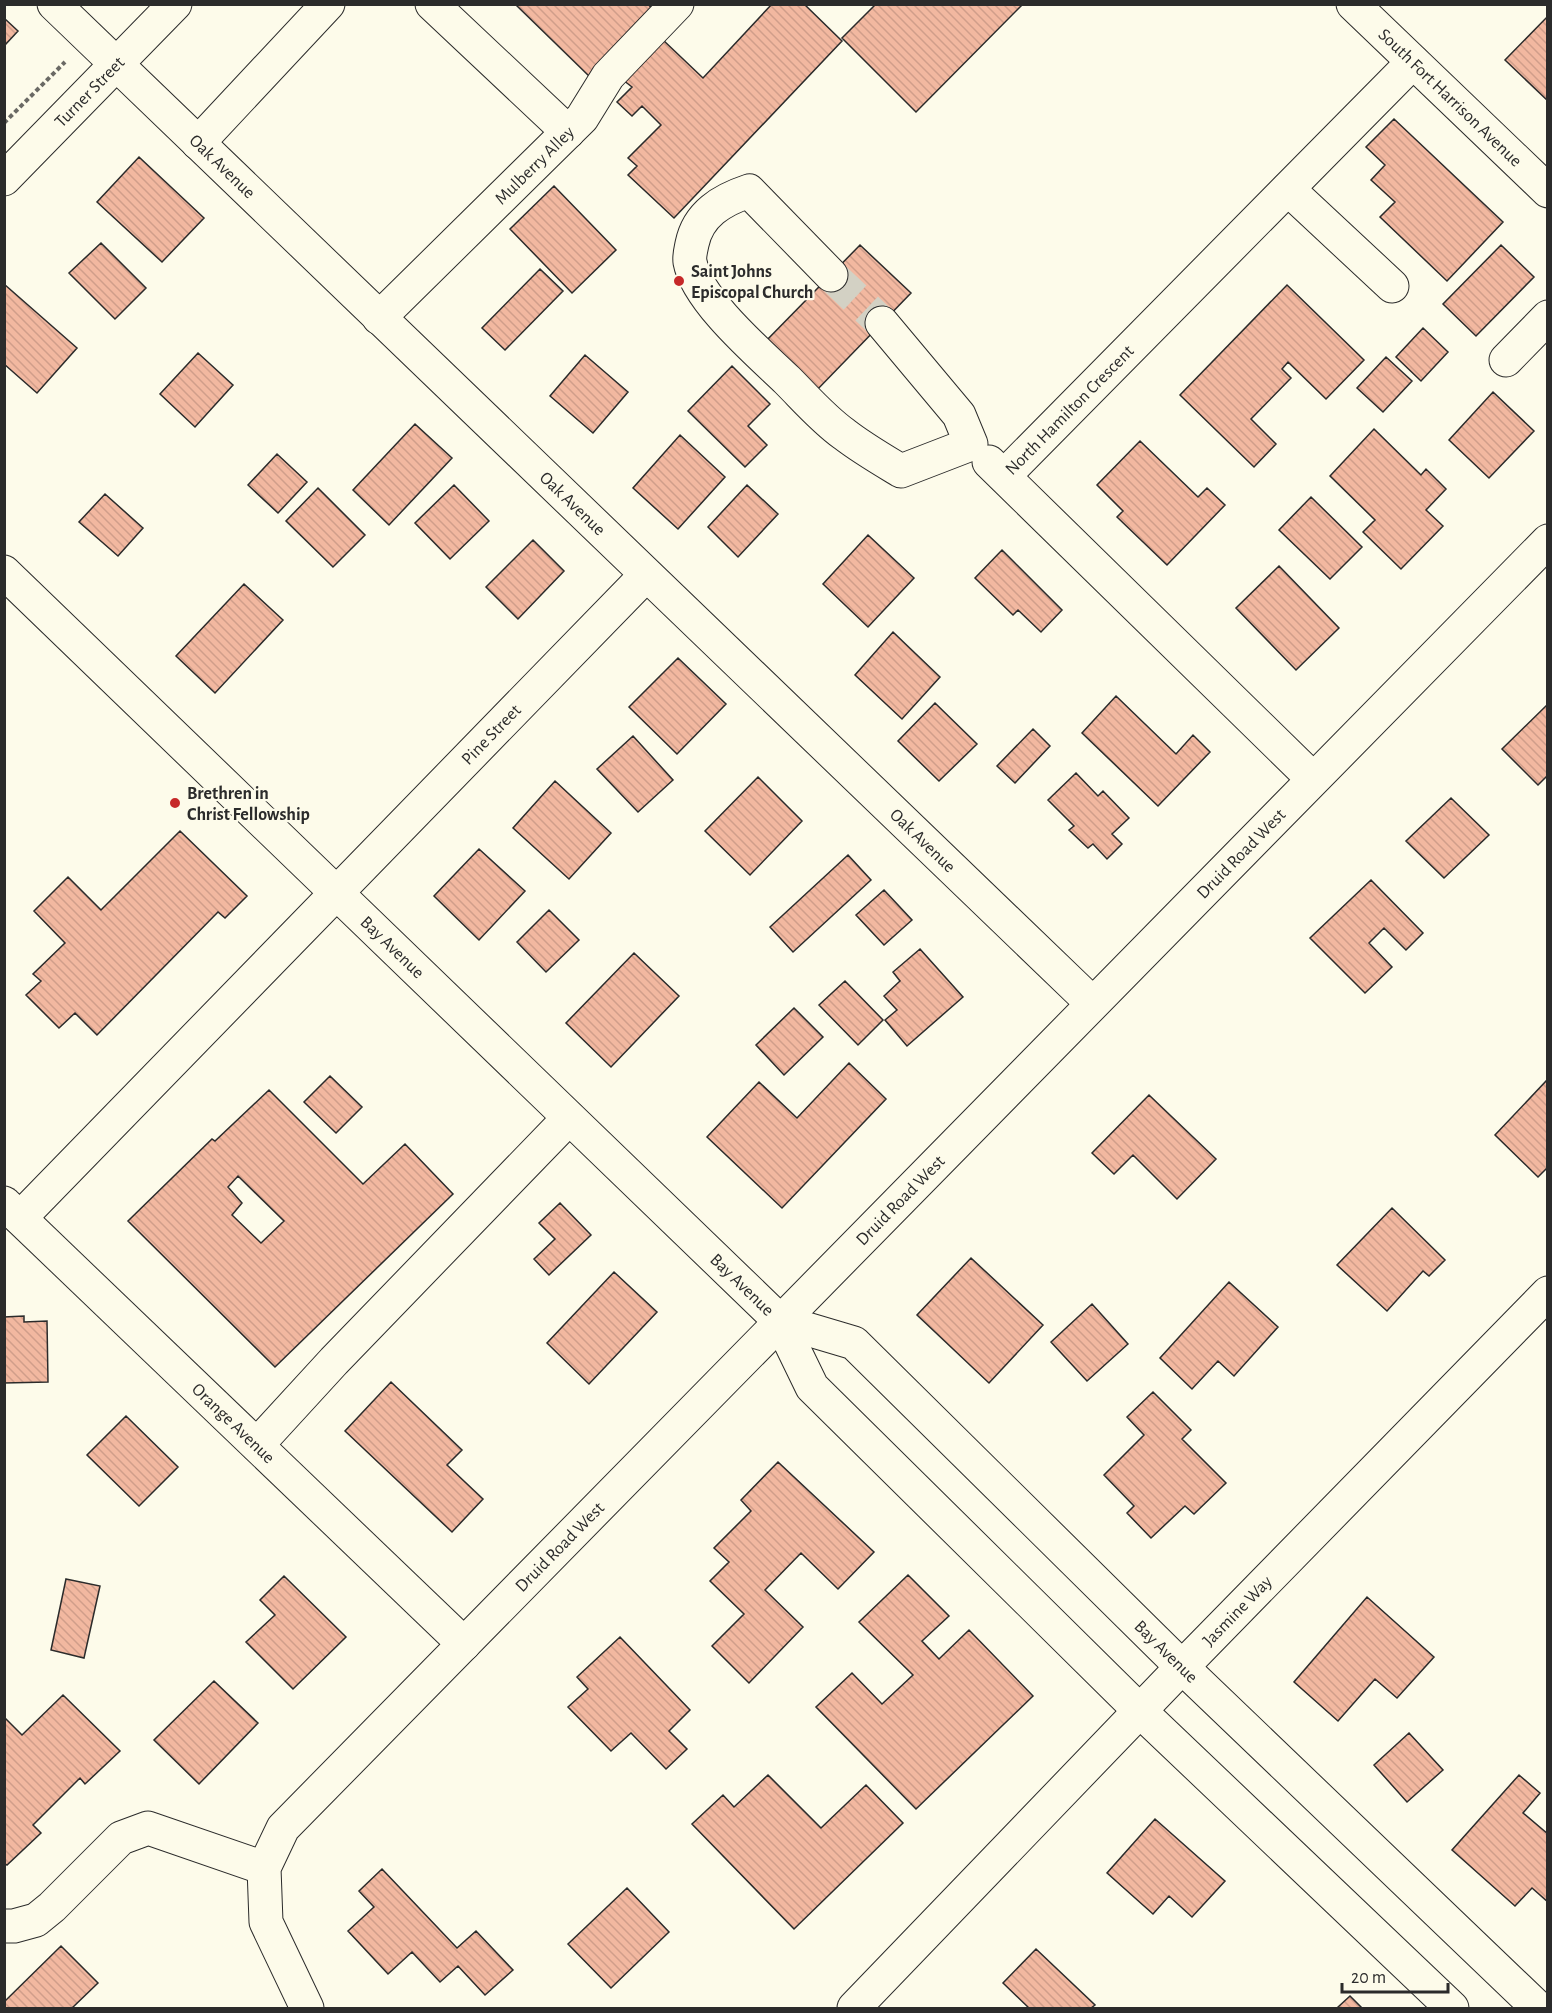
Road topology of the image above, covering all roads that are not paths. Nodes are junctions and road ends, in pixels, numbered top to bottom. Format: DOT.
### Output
graph roads {
  1 [pos="54,4"];
  2 [pos="175,4"];
  3 [pos="328,4"];
  4 [pos="432,4"];
  5 [pos="1353,4"];
  6 [pos="676,5"];
  7 [pos="1413,62"];
  8 [pos="116,64"];
  9 [pos="567,132"];
  10 [pos="198,143"];
  11 [pos="4,179"];
  12 [pos="1288,189"];
  13 [pos="1548,191"];
  14 [pos="831,275"];
  15 [pos="1392,286"];
  16 [pos="1548,317"];
  17 [pos="379,318"];
  18 [pos="882,323"];
  19 [pos="1506,360"];
  20 [pos="971,444"];
  21 [pos="1004,476"];
  22 [pos="1548,541"];
  23 [pos="4,572"];
  24 [pos="646,575"];
  25 [pos="1313,779"];
  26 [pos="338,894"];
  27 [pos="1092,1003"];
  28 [pos="569,1118"];
  29 [pos="12,1210"];
  30 [pos="1548,1293"];
  31 [pos="780,1321"];
  32 [pos="257,1445"];
  33 [pos="464,1644"];
  34 [pos="1182,1667"];
  35 [pos="1140,1711"];
  36 [pos="264,1868"];
  37 [pos="4,1926"];
  38 [pos="307,2008"];
  39 [pos="854,2008"];
  40 [pos="1452,2008"];
  41 [pos="1538,2008"];
  1 -- 8 [label="street, Oak Avenue"];
  2 -- 8 [label="street, Turner Street"];
  3 -- 10 [label="street"];
  4 -- 9 [label="street"];
  5 -- 7 [label="street, South Fort Harrison Avenue"];
  6 -- 9 [label="street, Mulberry Alley"];
  7 -- 12 [label="street, North Hamilton Crescent"];
  7 -- 13 [label="street, South Fort Harrison Avenue"];
  8 -- 10 [label="street, Oak Avenue"];
  8 -- 11 [label="street, Turner Street"];
  9 -- 17 [label="street, Mulberry Alley"];
  10 -- 17 [label="street, Oak Avenue"];
  12 -- 15 [label="street"];
  12 -- 21 [label="street, North Hamilton Crescent"];
  14 -- 20 [label="street"];
  16 -- 19 [label="street"];
  17 -- 24 [label="street, Oak Avenue"];
  18 -- 20 [label="street"];
  20 -- 21 [label="street"];
  21 -- 25 [label="street, North Hamilton Crescent"];
  22 -- 25 [label="street, Druid Road West"];
  23 -- 26 [label="street, Bay Avenue"];
  24 -- 26 [label="street, Pine Street"];
  24 -- 27 [label="street, Oak Avenue"];
  25 -- 27 [label="street, Druid Road West"];
  26 -- 28 [label="street, Bay Avenue"];
  26 -- 29 [label="street, Pine Street"];
  27 -- 31 [label="street, Druid Road West"];
  28 -- 31 [label="street, Bay Avenue"];
  28 -- 32 [label="street"];
  29 -- 32 [label="street, Orange Avenue"];
  30 -- 34 [label="street, Jasmine Way"];
  31 -- 33 [label="street, Druid Road West"];
  31 -- 34 [label="street, Bay Avenue"];
  31 -- 35 [label="street, Bay Avenue"];
  32 -- 33 [label="street, Orange Avenue"];
  33 -- 36 [label="street, Druid Road West"];
  34 -- 35 [label="street, Jasmine Way"];
  34 -- 41 [label="street, Bay Avenue"];
  35 -- 39 [label="street, Jasmine Way"];
  35 -- 40 [label="street, Bay Avenue"];
  36 -- 37 [label="street"];
  36 -- 38 [label="street"];
}
